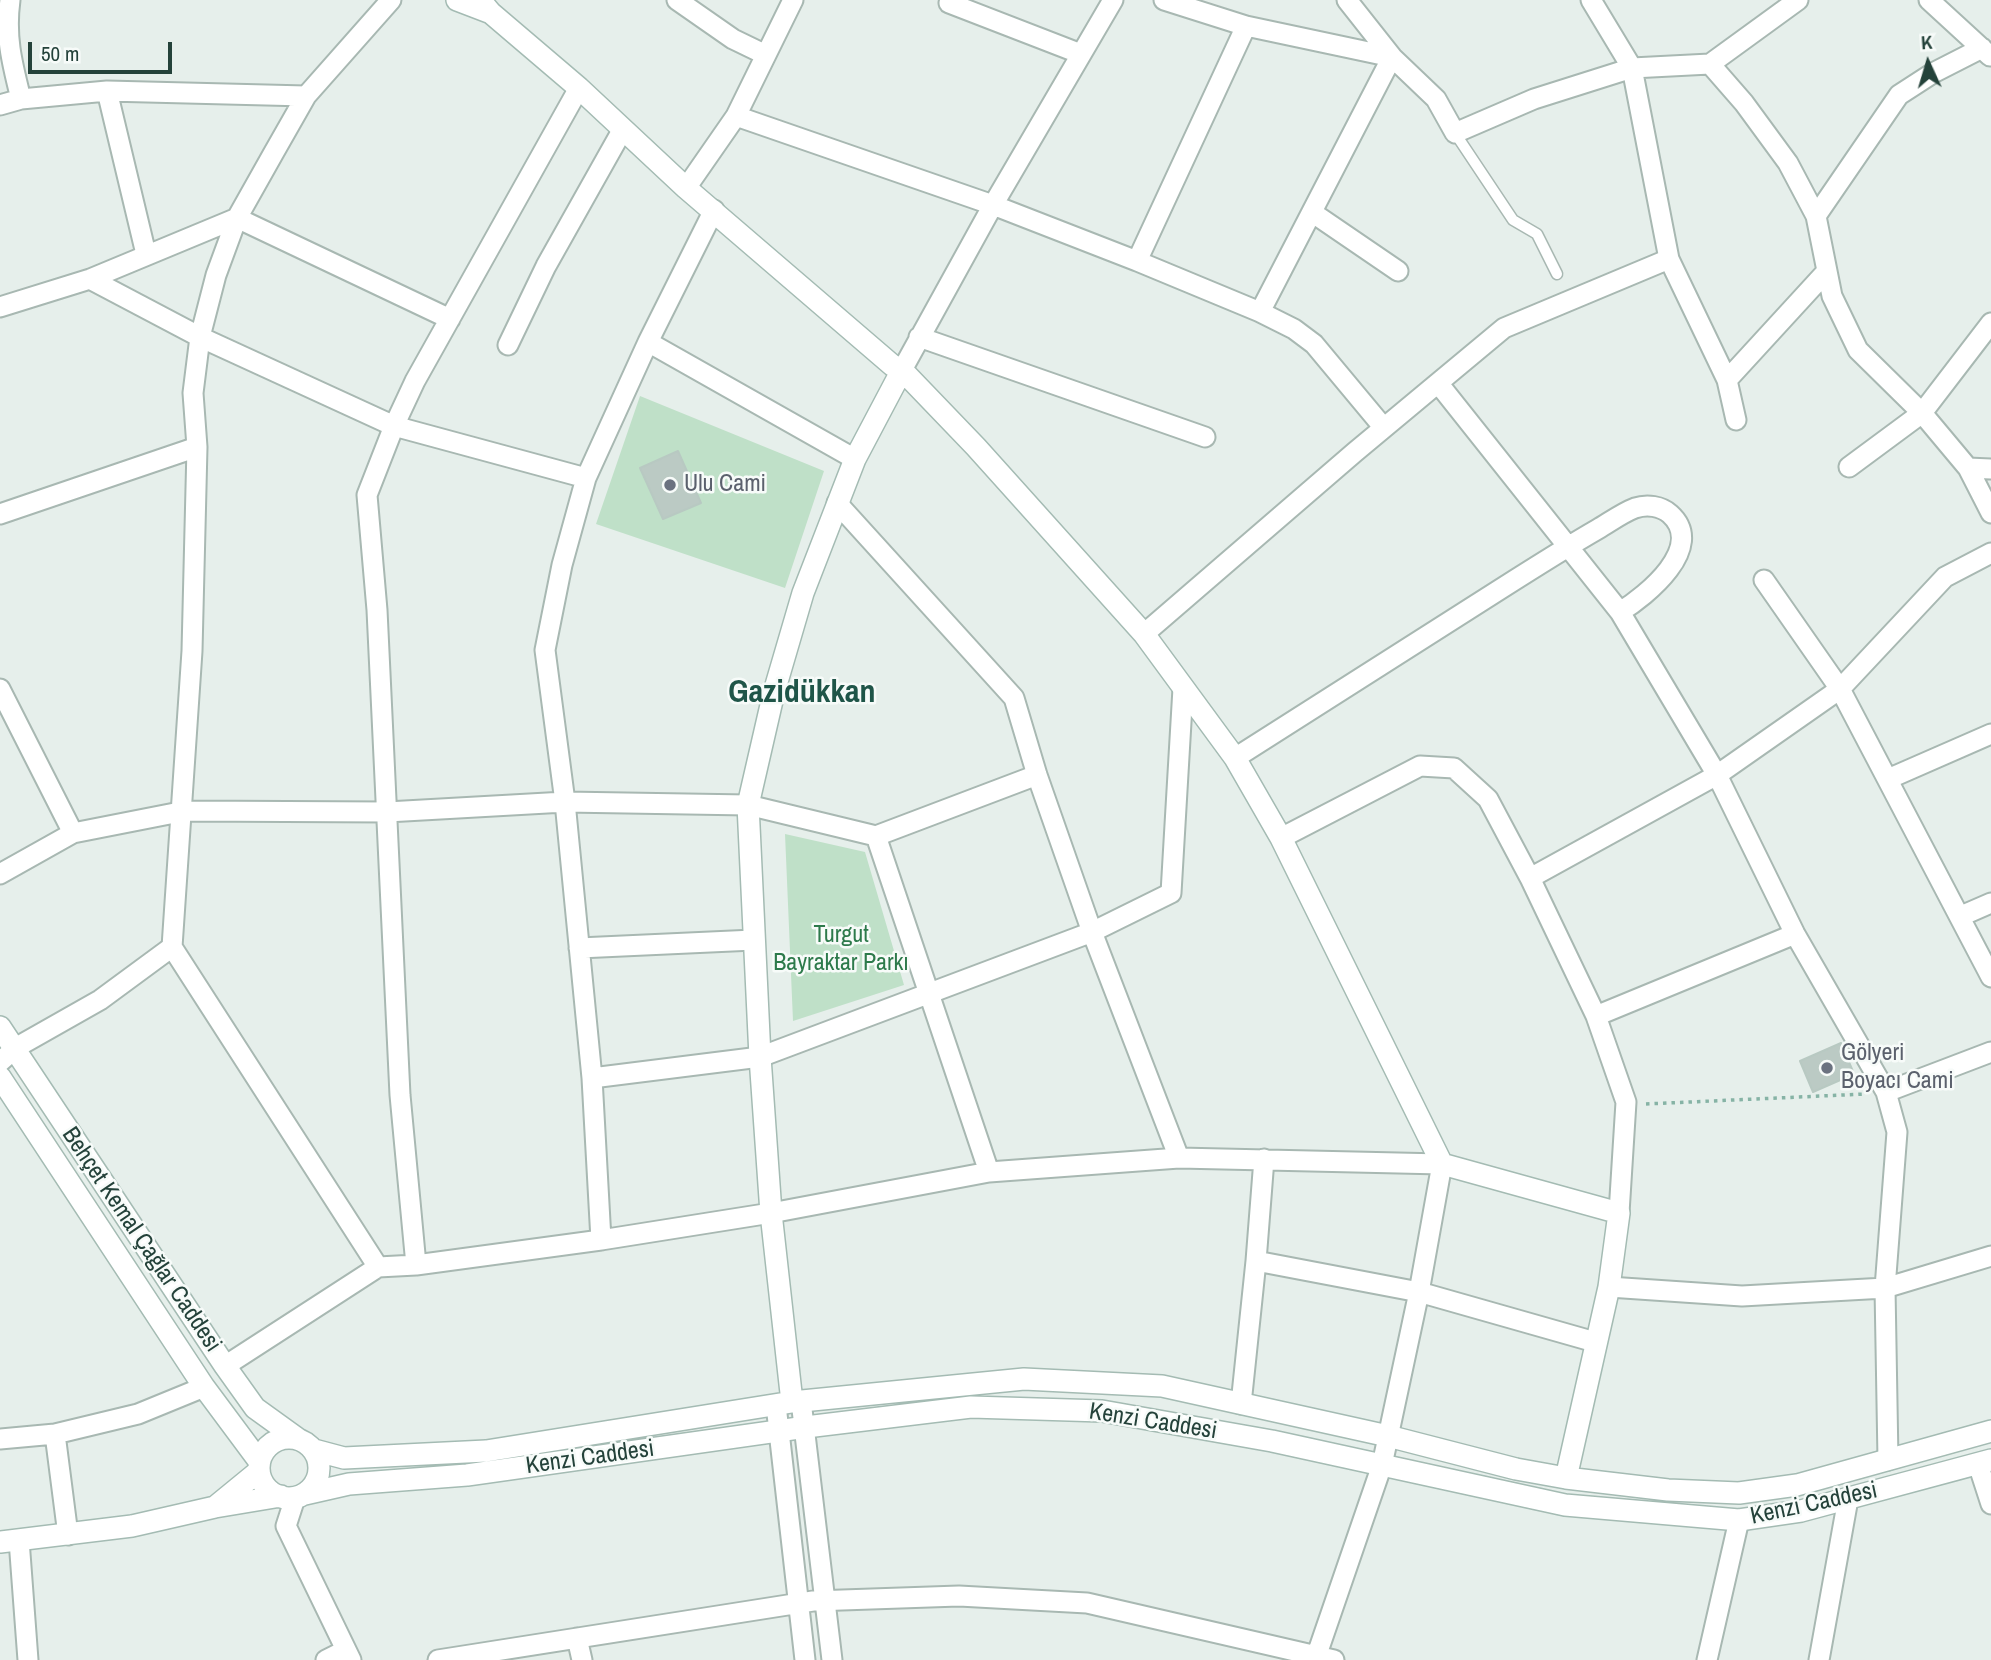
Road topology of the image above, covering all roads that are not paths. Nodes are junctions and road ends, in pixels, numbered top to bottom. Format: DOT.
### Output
graph roads {
  1 [pos="10,0"];
  2 [pos="391,0"];
  3 [pos="457,0"];
  4 [pos="677,0"];
  5 [pos="793,0"];
  6 [pos="950,0"];
  7 [pos="1113,0"];
  8 [pos="1164,0"];
  9 [pos="1347,0"];
  10 [pos="1591,0"];
  11 [pos="1798,0"];
  12 [pos="1929,0"];
  13 [pos="486,6"];
  14 [pos="1246,26"];
  15 [pos="4,41"];
  16 [pos="1081,54"];
  17 [pos="766,55"];
  18 [pos="1989,55"];
  19 [pos="1392,57"];
  20 [pos="1710,64"];
  21 [pos="1632,68"];
  22 [pos="579,89"];
  23 [pos="107,91"];
  24 [pos="306,96"];
  25 [pos="21,99"];
  26 [pos="0,105"];
  27 [pos="736,116"];
  28 [pos="623,129"];
  29 [pos="1455,133"];
  30 [pos="687,188"];
  31 [pos="993,205"];
  32 [pos="714,210"];
  33 [pos="1313,214"];
  34 [pos="1816,216"];
  35 [pos="237,218"];
  36 [pos="146,254"];
  37 [pos="1669,259"];
  38 [pos="1137,261"];
  39 [pos="1398,271"];
  40 [pos="1826,271"];
  41 [pos="1557,274"];
  42 [pos="90,279"];
  43 [pos="0,307"];
  44 [pos="1260,312"];
  45 [pos="450,319"];
  46 [pos="1991,323"];
  47 [pos="201,337"];
  48 [pos="919,337"];
  49 [pos="648,342"];
  50 [pos="508,345"];
  51 [pos="902,370"];
  52 [pos="1727,380"];
  53 [pos="1438,383"];
  54 [pos="1922,413"];
  55 [pos="1736,420"];
  56 [pos="394,426"];
  57 [pos="1384,428"];
  58 [pos="1205,437"];
  59 [pos="197,447"];
  60 [pos="856,459"];
  61 [pos="1849,467"];
  62 [pos="1968,468"];
  63 [pos="1991,469"];
  64 [pos="586,478"];
  65 [pos="836,503"];
  66 [pos="1991,513"];
  67 [pos="0,514"];
  68 [pos="1566,547"];
  69 [pos="1991,553"];
  70 [pos="1764,580"];
  71 [pos="1620,612"];
  72 [pos="1144,634"];
  73 [pos="1183,688"];
  74 [pos="0,689"];
  75 [pos="1840,689"];
  76 [pos="1991,734"];
  77 [pos="1235,758"];
  78 [pos="1037,775"];
  79 [pos="1717,775"];
  80 [pos="1888,779"];
  81 [pos="565,802"];
  82 [pos="748,805"];
  83 [pos="181,812"];
  84 [pos="387,812"];
  85 [pos="73,833"];
  86 [pos="876,836"];
  87 [pos="1281,838"];
  88 [pos="0,874"];
  89 [pos="1530,878"];
  90 [pos="1991,902"];
  91 [pos="1961,916"];
  92 [pos="1092,932"];
  93 [pos="1795,934"];
  94 [pos="754,940"];
  95 [pos="172,947"];
  96 [pos="579,948"];
  97 [pos="1991,978"];
  98 [pos="928,995"];
  99 [pos="1596,1016"];
  100 [pos="0,1027"];
  101 [pos="1991,1052"];
  102 [pos="8,1056"];
  103 [pos="760,1057"];
  104 [pos="0,1077"];
  105 [pos="592,1078"];
  106 [pos="1886,1092"];
  107 [pos="1179,1158"];
  108 [pos="1264,1159"];
  109 [pos="1442,1164"];
  110 [pos="989,1172"];
  111 [pos="771,1213"];
  112 [pos="1619,1213"];
  113 [pos="601,1240"];
  114 [pos="1991,1256"];
  115 [pos="1256,1261"];
  116 [pos="416,1265"];
  117 [pos="378,1267"];
  118 [pos="1609,1287"];
  119 [pos="1885,1288"];
  120 [pos="1419,1292"];
  121 [pos="1595,1342"];
  122 [pos="225,1366"];
  123 [pos="204,1387"];
  124 [pos="790,1402"];
  125 [pos="1241,1404"];
  126 [pos="806,1427"];
  127 [pos="779,1431"];
  128 [pos="1991,1431"];
  129 [pos="55,1434"];
  130 [pos="1388,1436"];
  131 [pos="0,1439"];
  132 [pos="306,1444"];
  133 [pos="1888,1460"];
  134 [pos="1985,1462"];
  135 [pos="1382,1465"];
  136 [pos="259,1466"];
  137 [pos="1566,1478"];
  138 [pos="293,1496"];
  139 [pos="1848,1499"];
  140 [pos="1991,1504"];
  141 [pos="215,1507"];
  142 [pos="1738,1520"];
  143 [pos="68,1535"];
  144 [pos="10,1541"];
  145 [pos="825,1600"];
  146 [pos="799,1603"];
  147 [pos="577,1638"];
  148 [pos="349,1655"];
  149 [pos="1322,1659"];
  150 [pos="28,1660"];
  151 [pos="326,1660"];
  152 [pos="438,1660"];
  153 [pos="582,1660"];
  154 [pos="805,1660"];
  155 [pos="832,1660"];
  156 [pos="1707,1660"];
  157 [pos="1819,1660"];
  1 -- 15 [label="street"];
  2 -- 24 [label="street"];
  3 -- 13 [label="main road"];
  4 -- 17 [label="street"];
  5 -- 17 [label="street"];
  6 -- 16 [label="street"];
  7 -- 16 [label="street"];
  8 -- 14 [label="street"];
  9 -- 19 [label="street"];
  10 -- 21 [label="street"];
  11 -- 20 [label="street"];
  12 -- 18 [label="street"];
  13 -- 22 [label="main road"];
  14 -- 19 [label="street"];
  14 -- 38 [label="street"];
  15 -- 25 [label="street"];
  16 -- 31 [label="street"];
  17 -- 27 [label="street"];
  18 -- 34 [label="street"];
  19 -- 29 [label="street"];
  19 -- 33 [label="street"];
  20 -- 21 [label="street"];
  20 -- 34 [label="street"];
  21 -- 29 [label="street"];
  21 -- 37 [label="street"];
  22 -- 28 [label="main road"];
  22 -- 45 [label="street"];
  23 -- 24 [label="street"];
  23 -- 25 [label="street"];
  23 -- 36 [label="street"];
  24 -- 35 [label="street"];
  25 -- 26 [label="street"];
  27 -- 30 [label="street"];
  27 -- 31 [label="street"];
  28 -- 30 [label="main road"];
  28 -- 50 [label="street"];
  29 -- 41 [label="lane"];
  30 -- 32 [label="main road"];
  31 -- 38 [label="street"];
  31 -- 48 [label="street"];
  32 -- 49 [label="street"];
  32 -- 51 [label="main road"];
  33 -- 39 [label="street"];
  33 -- 44 [label="street"];
  34 -- 40 [label="street"];
  35 -- 36 [label="street"];
  35 -- 45 [label="street"];
  35 -- 47 [label="street"];
  36 -- 42 [label="street"];
  37 -- 52 [label="street"];
  37 -- 53 [label="street"];
  38 -- 44 [label="street"];
  40 -- 52 [label="street"];
  40 -- 54 [label="street"];
  42 -- 43 [label="street"];
  42 -- 47 [label="street"];
  44 -- 57 [label="street"];
  45 -- 56 [label="street"];
  46 -- 54 [label="street"];
  47 -- 56 [label="street"];
  47 -- 59 [label="street"];
  48 -- 51 [label="street"];
  48 -- 58 [label="street"];
  49 -- 60 [label="street"];
  49 -- 64 [label="street"];
  51 -- 60 [label="main road"];
  51 -- 72 [label="main road"];
  52 -- 55 [label="street"];
  53 -- 57 [label="street"];
  53 -- 68 [label="street"];
  54 -- 61 [label="street"];
  54 -- 62 [label="street"];
  56 -- 64 [label="street"];
  56 -- 84 [label="street"];
  57 -- 72 [label="street"];
  59 -- 67 [label="street"];
  59 -- 83 [label="street"];
  60 -- 65 [label="main road"];
  62 -- 63 [label="street"];
  62 -- 66 [label="street"];
  64 -- 81 [label="street"];
  65 -- 78 [label="street"];
  65 -- 82 [label="main road"];
  68 -- 71 [label="street"];
  68 -- 71 [label="street"];
  68 -- 77 [label="street"];
  69 -- 75 [label="street"];
  70 -- 75 [label="street"];
  71 -- 79 [label="street"];
  72 -- 73 [label="main road"];
  73 -- 77 [label="main road"];
  73 -- 92 [label="street"];
  74 -- 85 [label="street"];
  75 -- 79 [label="street"];
  75 -- 80 [label="street"];
  76 -- 80 [label="street"];
  77 -- 87 [label="main road"];
  78 -- 86 [label="street"];
  78 -- 92 [label="street"];
  79 -- 89 [label="street"];
  79 -- 93 [label="street"];
  80 -- 91 [label="street"];
  81 -- 82 [label="street"];
  81 -- 84 [label="street"];
  81 -- 96 [label="street"];
  82 -- 86 [label="street"];
  82 -- 94 [label="main road"];
  83 -- 84 [label="street"];
  83 -- 85 [label="street"];
  83 -- 95 [label="street"];
  84 -- 116 [label="street"];
  85 -- 88 [label="street"];
  86 -- 98 [label="street"];
  87 -- 89 [label="street"];
  87 -- 109 [label="main road"];
  89 -- 99 [label="street"];
  90 -- 91 [label="street"];
  91 -- 97 [label="street"];
  92 -- 98 [label="street"];
  92 -- 107 [label="street"];
  93 -- 99 [label="street"];
  93 -- 106 [label="street"];
  94 -- 96 [label="street"];
  94 -- 103 [label="main road"];
  95 -- 102 [label="street"];
  95 -- 117 [label="street"];
  96 -- 105 [label="street"];
  98 -- 103 [label="street"];
  98 -- 110 [label="street"];
  99 -- 112 [label="street"];
  100 -- 102 [label="main road, Behçet Kemal Çağlar Caddesi"];
  101 -- 106 [label="street"];
  102 -- 122 [label="main road, Behçet Kemal Çağlar Caddesi"];
  103 -- 105 [label="street"];
  103 -- 111 [label="main road"];
  104 -- 123 [label="main road, Behçet Kemal Çağlar Caddesi"];
  105 -- 113 [label="street"];
  106 -- 119 [label="street"];
  107 -- 108 [label="street"];
  107 -- 110 [label="street"];
  108 -- 109 [label="street"];
  108 -- 115 [label="street"];
  109 -- 112 [label="main road"];
  109 -- 120 [label="street"];
  110 -- 111 [label="street"];
  111 -- 113 [label="street"];
  111 -- 124 [label="main road"];
  112 -- 118 [label="main road"];
  113 -- 116 [label="street"];
  114 -- 119 [label="street"];
  115 -- 120 [label="street"];
  115 -- 125 [label="street"];
  116 -- 117 [label="street"];
  117 -- 122 [label="street"];
  118 -- 119 [label="street"];
  118 -- 121 [label="main road"];
  119 -- 133 [label="street"];
  120 -- 121 [label="street"];
  120 -- 130 [label="street"];
  121 -- 137 [label="main road"];
  122 -- 132 [label="main road, Behçet Kemal Çağlar Caddesi"];
  123 -- 129 [label="street"];
  123 -- 136 [label="main road, Behçet Kemal Çağlar Caddesi"];
  124 -- 125 [label="main road, Kenzi Caddesi"];
  124 -- 126 [label="street"];
  124 -- 127 [label="street"];
  124 -- 132 [label="main road, Kenzi Caddesi"];
  125 -- 130 [label="main road, Kenzi Caddesi"];
  126 -- 127 [label="main road, Kenzi Caddesi"];
  126 -- 135 [label="main road, Kenzi Caddesi"];
  126 -- 145 [label="street"];
  127 -- 138 [label="main road, Kenzi Caddesi"];
  127 -- 146 [label="street"];
  128 -- 133 [label="main road, Kenzi Caddesi"];
  129 -- 131 [label="street"];
  129 -- 143 [label="street"];
  130 -- 135 [label="street"];
  130 -- 137 [label="main road, Kenzi Caddesi"];
  132 -- 136 [label="main road"];
  132 -- 138 [label="main road"];
  133 -- 137 [label="main road, Kenzi Caddesi"];
  134 -- 139 [label="main road, Kenzi Caddesi"];
  134 -- 140 [label="street"];
  135 -- 142 [label="main road, Kenzi Caddesi"];
  135 -- 149 [label="street"];
  136 -- 138 [label="main road"];
  136 -- 141 [label="main road"];
  138 -- 141 [label="main road, Kenzi Caddesi"];
  138 -- 148 [label="street"];
  139 -- 142 [label="main road, Kenzi Caddesi"];
  139 -- 157 [label="street"];
  141 -- 143 [label="main road, Kenzi Caddesi"];
  142 -- 156 [label="street"];
  143 -- 144 [label="main road, Kenzi Caddesi"];
  144 -- 150 [label="street"];
  145 -- 146 [label="street"];
  145 -- 149 [label="street"];
  145 -- 155 [label="street"];
  146 -- 147 [label="street"];
  146 -- 154 [label="street"];
  147 -- 152 [label="street"];
  147 -- 153 [label="street"];
  148 -- 151 [label="street"];
}
